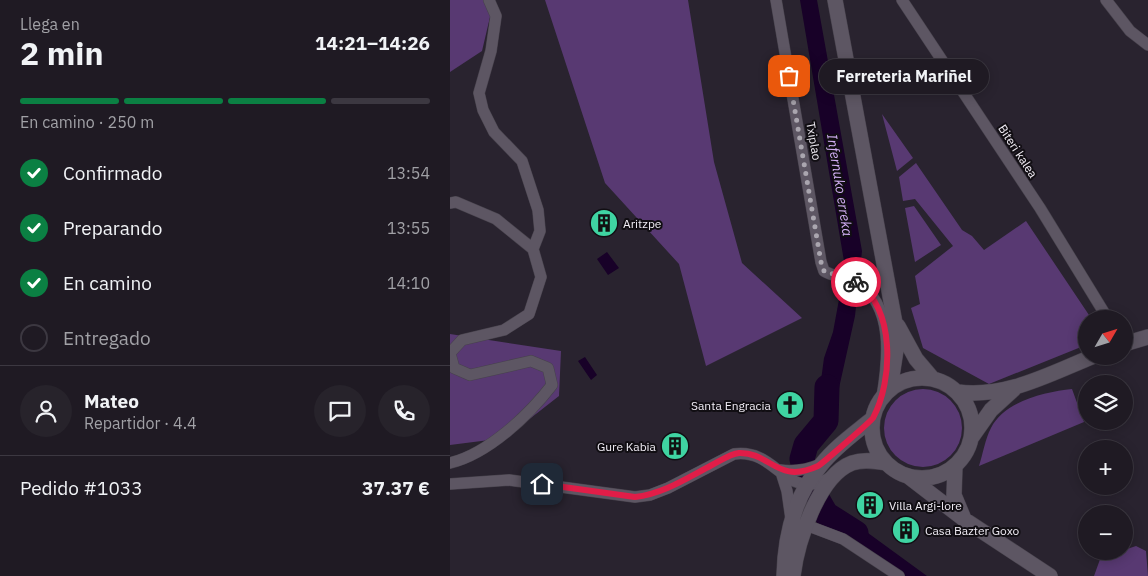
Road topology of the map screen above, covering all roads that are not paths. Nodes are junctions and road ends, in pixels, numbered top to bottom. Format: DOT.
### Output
graph roads {
  1 [pos="489,0"];
  2 [pos="776,0"];
  3 [pos="835,0"];
  4 [pos="902,0"];
  5 [pos="1106,0"];
  6 [pos="1148,45"];
  7 [pos="450,203"];
  8 [pos="533,249"];
  9 [pos="893,310"];
  10 [pos="1102,310"];
  11 [pos="1148,337"];
  12 [pos="1133,341"];
  13 [pos="1078,362"];
  14 [pos="933,378"];
  15 [pos="1015,388"];
  16 [pos="958,392"];
  17 [pos="886,393"];
  18 [pos="872,419"];
  19 [pos="972,436"];
  20 [pos="824,461"];
  21 [pos="450,463"];
  22 [pos="886,463"];
  23 [pos="955,466"];
  24 [pos="780,470"];
  25 [pos="837,473"];
  26 [pos="905,475"];
  27 [pos="450,484"];
  28 [pos="804,486"];
  29 [pos="790,520"];
  30 [pos="808,520"];
  31 [pos="965,520"];
  32 [pos="784,576"];
  33 [pos="793,576"];
  34 [pos="898,576"];
  35 [pos="1050,576"];
  1 -- 8 [label="street"];
  2 -- 17 [label="street, Txiplao"];
  3 -- 9 [label="street"];
  4 -- 10 [label="street, Biteri kalea"];
  5 -- 6 [label="street"];
  7 -- 8 [label="street"];
  8 -- 21 [label="street"];
  9 -- 14 [label="street"];
  9 -- 17 [label="street"];
  11 -- 12 [label="street"];
  13 -- 15 [label="street"];
  14 -- 16 [label="street"];
  14 -- 17 [label="street"];
  15 -- 16 [label="street"];
  15 -- 19 [label="street"];
  16 -- 19 [label="street"];
  17 -- 18 [label="street"];
  18 -- 20 [label="street"];
  18 -- 22 [label="street"];
  19 -- 23 [label="street"];
  20 -- 24 [label="street"];
  20 -- 28 [label="street"];
  22 -- 25 [label="street"];
  22 -- 26 [label="street"];
  23 -- 26 [label="street"];
  23 -- 31 [label="street"];
  24 -- 27 [label="street"];
  24 -- 28 [label="street"];
  24 -- 29 [label="street"];
  25 -- 28 [label="street"];
  25 -- 30 [label="street"];
  26 -- 31 [label="street"];
  28 -- 29 [label="street"];
  29 -- 32 [label="street"];
  30 -- 33 [label="street"];
  30 -- 34 [label="street"];
  31 -- 35 [label="street"];
}
